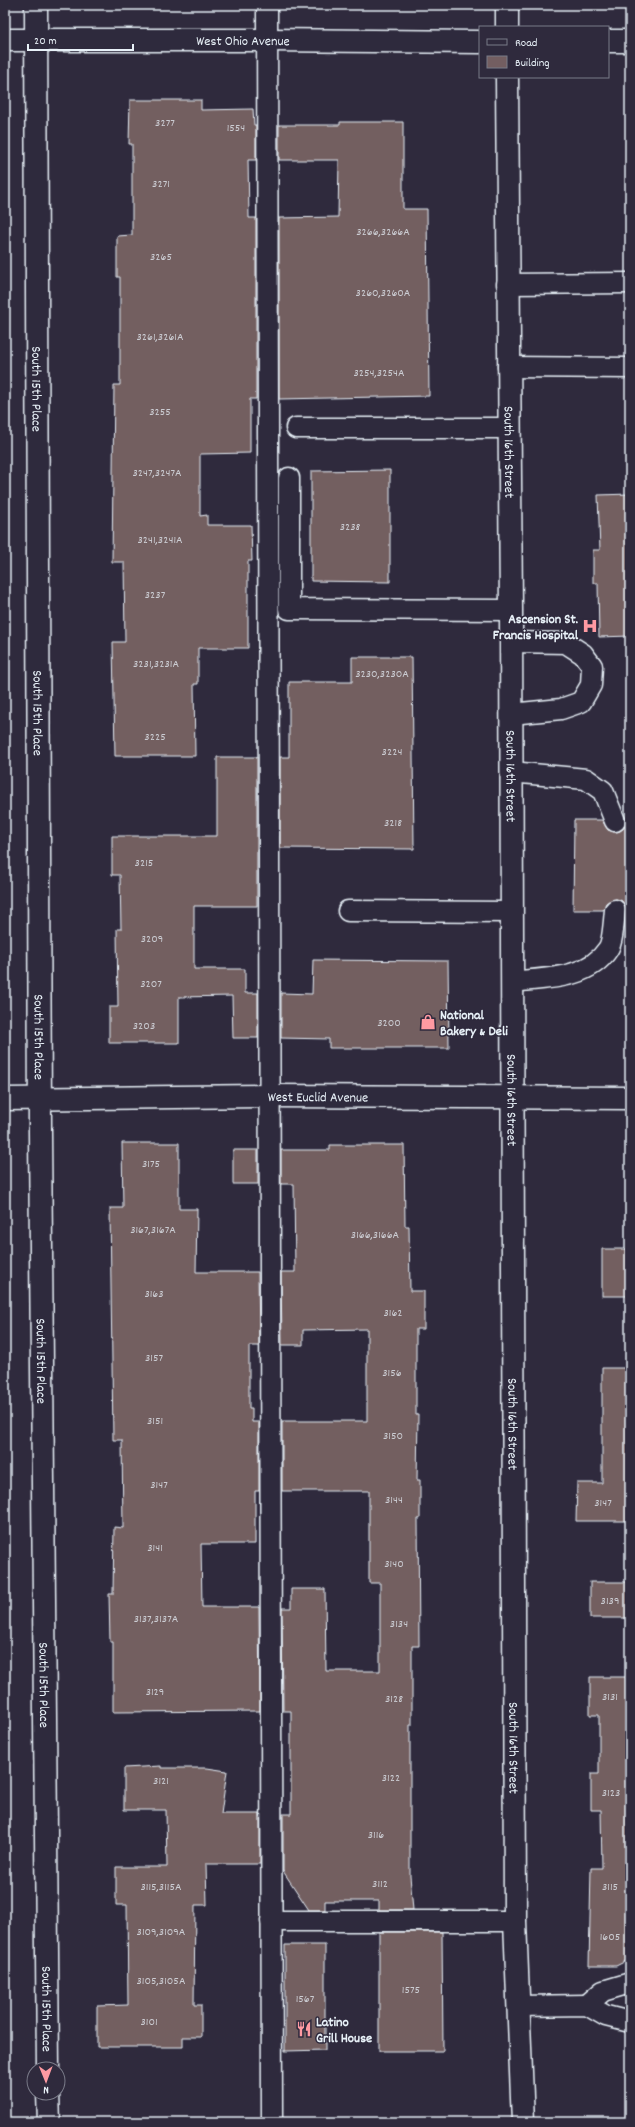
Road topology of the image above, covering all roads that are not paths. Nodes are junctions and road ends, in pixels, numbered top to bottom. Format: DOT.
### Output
graph roads {
  1 [pos="36,5"];
  2 [pos="267,5"];
  3 [pos="507,5"];
  4 [pos="507,26"];
  5 [pos="5,40"];
  6 [pos="36,40"];
  7 [pos="267,40"];
  8 [pos="609,41"];
  9 [pos="630,41"];
  10 [pos="479,42"];
  11 [pos="507,78"];
  12 [pos="630,283"];
  13 [pos="508,284"];
  14 [pos="508,367"];
  15 [pos="630,368"];
  16 [pos="296,428"];
  17 [pos="509,428"];
  18 [pos="288,478"];
  19 [pos="511,610"];
  20 [pos="511,642"];
  21 [pos="511,714"];
  22 [pos="511,772"];
  23 [pos="615,820"];
  24 [pos="615,910"];
  25 [pos="348,911"];
  26 [pos="512,912"];
  27 [pos="512,982"];
  28 [pos="271,1096"];
  29 [pos="511,1097"];
  30 [pos="630,1098"];
  31 [pos="5,1099"];
  32 [pos="40,1099"];
  33 [pos="272,1921"];
  34 [pos="515,1921"];
  35 [pos="630,1983"];
  36 [pos="588,2005"];
  37 [pos="518,2006"];
  38 [pos="630,2022"];
  39 [pos="48,2061"];
  40 [pos="48,2101"];
  41 [pos="49,2122"];
  42 [pos="272,2122"];
  43 [pos="523,2122"];
  1 -- 6 [label="street, South 15th Place"];
  2 -- 7 [label="lane"];
  3 -- 4 [label="street"];
  5 -- 6 [label="street, West Ohio Avenue"];
  6 -- 7 [label="street, West Ohio Avenue"];
  6 -- 32 [label="street, South 15th Place"];
  7 -- 10 [label="street, West Ohio Avenue"];
  7 -- 28 [label="lane"];
  8 -- 9 [label="street"];
  11 -- 13 [label="street, South 16th Street"];
  12 -- 13 [label="lane"];
  13 -- 14 [label="street, South 16th Street"];
  14 -- 15 [label="lane"];
  14 -- 17 [label="street, South 16th Street"];
  16 -- 17 [label="lane"];
  17 -- 19 [label="street, South 16th Street"];
  18 -- 19 [label="lane"];
  19 -- 20 [label="street, South 16th Street"];
  20 -- 21 [label="street, South 16th Street"];
  20 -- 21 [label="lane"];
  21 -- 22 [label="street, South 16th Street"];
  22 -- 23 [label="lane"];
  22 -- 26 [label="street, South 16th Street"];
  24 -- 27 [label="lane"];
  25 -- 26 [label="lane"];
  26 -- 27 [label="street, South 16th Street"];
  27 -- 29 [label="street, South 16th Street"];
  28 -- 29 [label="street, West Euclid Avenue"];
  28 -- 32 [label="street, West Euclid Avenue"];
  28 -- 33 [label="lane"];
  29 -- 30 [label="street, West Euclid Avenue"];
  29 -- 34 [label="street, South 16th Street"];
  31 -- 32 [label="street, West Euclid Avenue"];
  32 -- 39 [label="street, South 15th Place"];
  33 -- 34 [label="lane"];
  33 -- 42 [label="lane"];
  34 -- 37 [label="street, South 16th Street"];
  35 -- 36 [label="lane"];
  36 -- 37 [label="lane"];
  36 -- 38 [label="lane"];
  37 -- 43 [label="street, South 16th Street"];
  40 -- 41 [label="street"];
}
